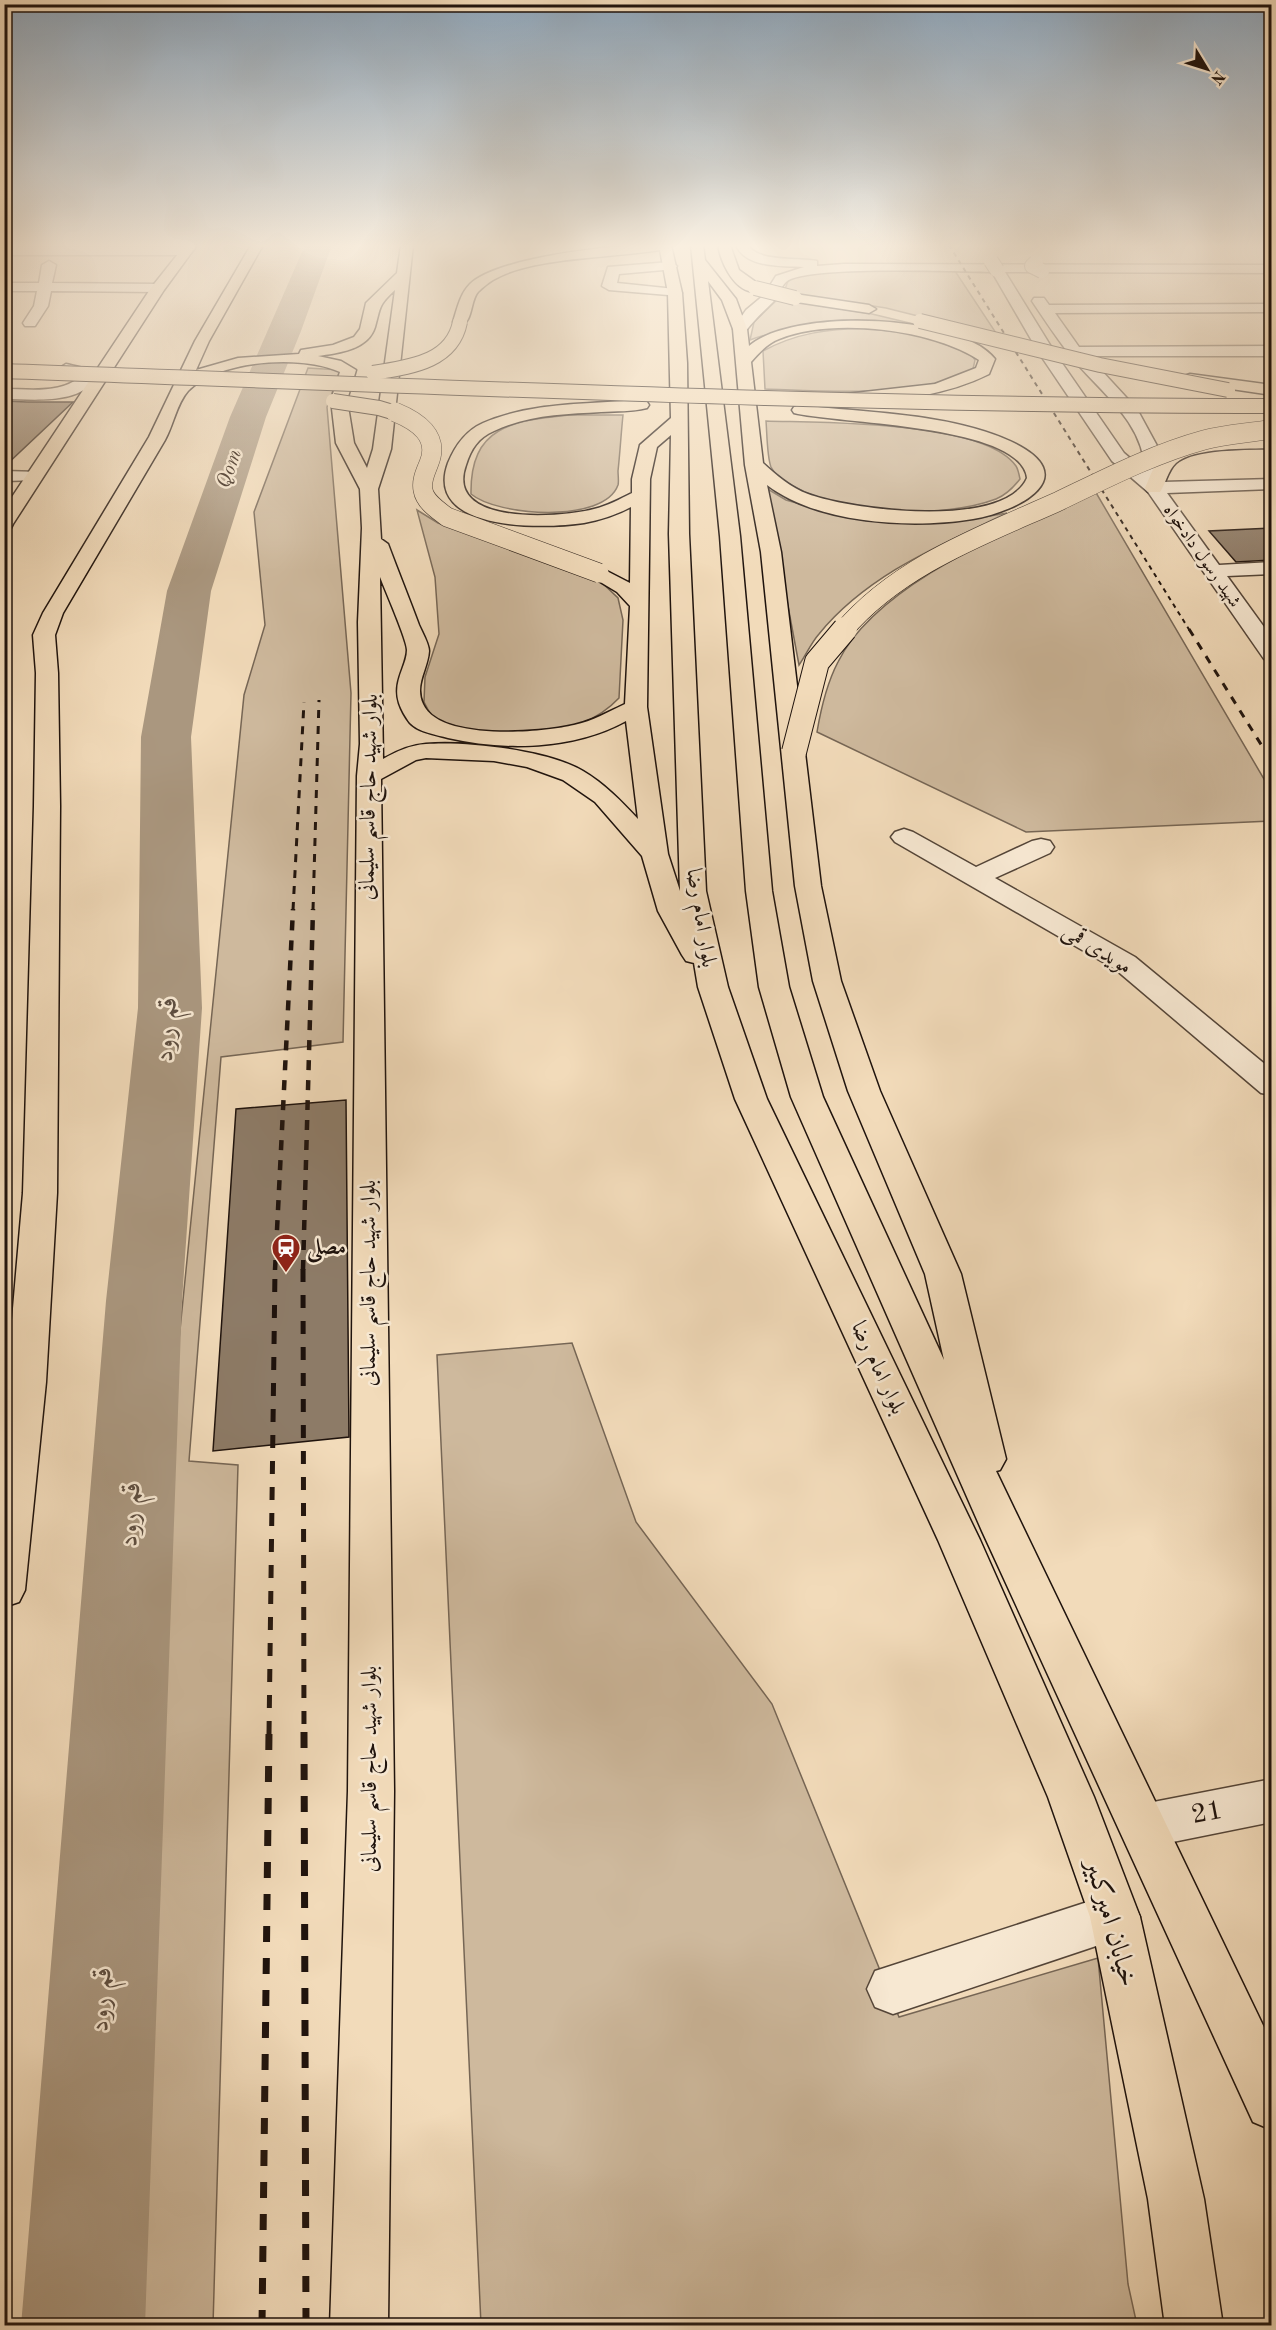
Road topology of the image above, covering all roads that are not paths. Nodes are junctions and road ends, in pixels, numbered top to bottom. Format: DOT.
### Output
graph roads {
  1 [pos="114,354"];
  2 [pos="205,354"];
  3 [pos="241,354"];
  4 [pos="318,354"];
  5 [pos="354,354"];
  6 [pos="394,354"];
  7 [pos="439,354"];
  8 [pos="678,354"];
  9 [pos="710,354"];
  10 [pos="742,354"];
  11 [pos="750,354"];
  12 [pos="981,354"];
  13 [pos="1048,354"];
  14 [pos="1056,354"];
  15 [pos="1148,354"];
  16 [pos="1234,354"];
  17 [pos="309,356"];
  18 [pos="1078,356"];
  19 [pos="257,358"];
  20 [pos="743,361"];
  21 [pos="1246,367"];
  22 [pos="4,369"];
  23 [pos="73,369"];
  24 [pos="103,370"];
  25 [pos="348,370"];
  26 [pos="4,381"];
  27 [pos="267,381"];
  28 [pos="215,389"];
  29 [pos="1272,390"];
  30 [pos="4,392"];
  31 [pos="177,393"];
  32 [pos="1272,396"];
  33 [pos="641,405"];
  34 [pos="799,405"];
  35 [pos="1272,406"];
  36 [pos="1272,417"];
  37 [pos="678,420"];
  38 [pos="1272,429"];
  39 [pos="1272,443"];
  40 [pos="754,465"];
  41 [pos="4,476"];
  42 [pos="34,476"];
  43 [pos="1272,484"];
  44 [pos="369,489"];
  45 [pos="1154,489"];
  46 [pos="640,496"];
  47 [pos="4,524"];
  48 [pos="372,528"];
  49 [pos="1272,568"];
  50 [pos="1212,571"];
  51 [pos="640,605"];
  52 [pos="1262,627"];
  53 [pos="1272,654"];
  54 [pos="636,707"];
  55 [pos="794,752"];
  56 [pos="369,776"];
  57 [pos="904,837"];
  58 [pos="1041,847"];
  59 [pos="655,854"];
  60 [pos="975,877"];
  61 [pos="713,987"];
  62 [pos="1272,1086"];
  63 [pos="981,1536"];
  64 [pos="4,1590"];
  65 [pos="1272,1800"];
  66 [pos="1143,1826"];
  67 [pos="1115,1917"];
  68 [pos="892,1989"];
  69 [pos="1272,2103"];
  70 [pos="359,2325"];
  71 [pos="1194,2325"];
  1 -- 24 [label="main road"];
  2 -- 31 [label="main road"];
  3 -- 19 [label="main road"];
  4 -- 17 [label="main road"];
  5 -- 25 [label="main road"];
  6 -- 44 [label="main road, بلوار شهید حاج قاسم سلیمانی"];
  7 -- 27 [label="main road, bridge"];
  8 -- 37 [label="main road, بلوار امام رضا"];
  9 -- 63 [label="main road, بلوار امام رضا"];
  10 -- 20 [label="main road"];
  11 -- 20 [label="main road, bridge"];
  12 -- 34 [label="main road, bridge"];
  13 -- 45 [label="street, شهید رسول دادخواه"];
  14 -- 32 [label="main road, bridge"];
  15 -- 18 [label="street"];
  16 -- 21 [label="street"];
  17 -- 19 [label="main road"];
  17 -- 25 [label="main road"];
  18 -- 29 [label="main road"];
  18 -- 45 [label="street, شهید رسول دادخواه"];
  19 -- 31 [label="main road"];
  20 -- 40 [label="main road"];
  22 -- 23 [label="main road"];
  22 -- 27 [label="main road, bridge"];
  23 -- 24 [label="main road"];
  23 -- 30 [label="street"];
  24 -- 42 [label="main road"];
  25 -- 44 [label="main road"];
  26 -- 28 [label="main road"];
  27 -- 34 [label="main road, bridge"];
  28 -- 30 [label="main road"];
  28 -- 33 [label="main road"];
  28 -- 51 [label="main road, bridge"];
  31 -- 64 [label="main road"];
  33 -- 34 [label="main road"];
  33 -- 46 [label="main road"];
  34 -- 35 [label="main road, bridge"];
  34 -- 36 [label="main road"];
  34 -- 40 [label="main road"];
  37 -- 46 [label="main road"];
  37 -- 61 [label="main road, بلوار امام رضا"];
  38 -- 55 [label="main road, bridge"];
  39 -- 45 [label="main road"];
  40 -- 55 [label="main road"];
  41 -- 42 [label="street"];
  42 -- 47 [label="main road"];
  43 -- 45 [label="street"];
  44 -- 48 [label="main road, بلوار شهید حاج قاسم سلیمانی"];
  45 -- 50 [label="street, شهید رسول دادخواه"];
  46 -- 51 [label="main road"];
  48 -- 54 [label="main road"];
  48 -- 56 [label="main road, بلوار شهید حاج قاسم سلیمانی"];
  49 -- 50 [label="street"];
  50 -- 52 [label="street, شهید رسول دادخواه"];
  51 -- 54 [label="main road"];
  52 -- 53 [label="street, شهید رسول دادخواه"];
  54 -- 59 [label="main road"];
  55 -- 63 [label="main road"];
  56 -- 59 [label="main road"];
  56 -- 70 [label="main road, بلوار شهید حاج قاسم سلیمانی"];
  57 -- 60 [label="street, مویدی قمی"];
  58 -- 60 [label="street"];
  59 -- 61 [label="main road"];
  60 -- 62 [label="street, مویدی قمی"];
  61 -- 63 [label="main road, بلوار امام رضا"];
  63 -- 66 [label="main road"];
  63 -- 67 [label="main road, خیابان امیرکبیر"];
  65 -- 66 [label="street, 21"];
  66 -- 69 [label="main road"];
  67 -- 68 [label="street"];
  67 -- 71 [label="main road, خیابان امیرکبیر"];
}
